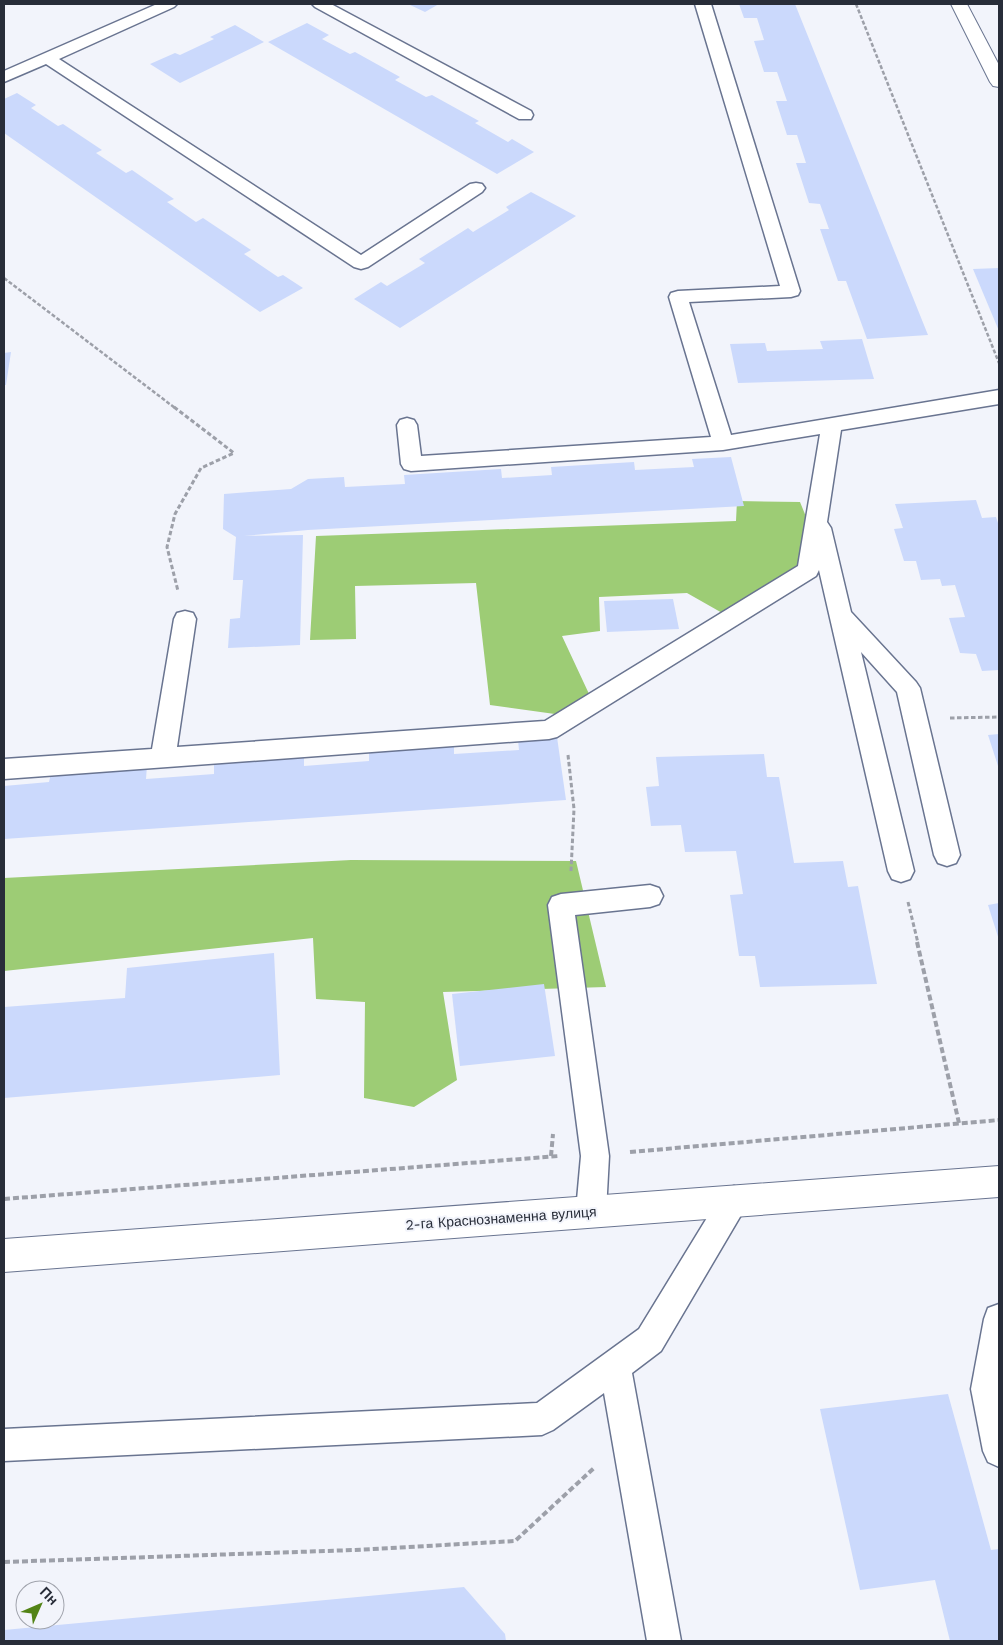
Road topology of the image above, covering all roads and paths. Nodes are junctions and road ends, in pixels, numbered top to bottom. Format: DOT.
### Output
graph roads {
  1 [pos="168,4"];
  2 [pos="320,4"];
  3 [pos="703,4"];
  4 [pos="856,4"];
  5 [pos="960,4"];
  6 [pos="47,58"];
  7 [pos="4,64"];
  8 [pos="29,66"];
  9 [pos="4,77"];
  10 [pos="999,82"];
  11 [pos="525,115"];
  12 [pos="476,188"];
  13 [pos="4,278"];
  14 [pos="999,363"];
  15 [pos="999,397"];
  16 [pos="832,424"];
  17 [pos="407,425"];
  18 [pos="723,442"];
  19 [pos="817,515"];
  20 [pos="840,615"];
  21 [pos="185,619"];
  22 [pos="999,717"];
  23 [pos="916,719"];
  24 [pos="162,758"];
  25 [pos="4,769"];
  26 [pos="947,855"];
  27 [pos="901,870"];
  28 [pos="650,896"];
  29 [pos="999,1120"];
  30 [pos="959,1123"];
  31 [pos="595,1156"];
  32 [pos="999,1181"];
  33 [pos="4,1199"];
  34 [pos="734,1200"];
  35 [pos="590,1211"];
  36 [pos="4,1256"];
  37 [pos="999,1319"];
  38 [pos="615,1366"];
  39 [pos="627,1436"];
  40 [pos="4,1445"];
  41 [pos="999,1451"];
  42 [pos="4,1562"];
  43 [pos="664,1641"];
  1 -- 6 [label="lane"];
  2 -- 11 [label="lane"];
  3 -- 18 [label="lane"];
  4 -- 14 [label="path"];
  5 -- 10 [label="street"];
  6 -- 8 [label="lane"];
  6 -- 12 [label="lane"];
  7 -- 8 [label="lane"];
  8 -- 9 [label="lane"];
  13 -- 21 [label="path"];
  15 -- 16 [label="lane"];
  16 -- 18 [label="lane"];
  16 -- 19 [label="lane"];
  17 -- 18 [label="lane"];
  19 -- 20 [label="lane"];
  19 -- 24 [label="lane"];
  20 -- 23 [label="lane"];
  20 -- 27 [label="lane"];
  21 -- 24 [label="lane"];
  22 -- 23 [label="path"];
  23 -- 26 [label="lane"];
  24 -- 25 [label="lane"];
  27 -- 30 [label="path"];
  28 -- 31 [label="lane"];
  29 -- 30 [label="path"];
  30 -- 31 [label="path"];
  31 -- 33 [label="path"];
  31 -- 35 [label="lane"];
  32 -- 34 [label="street, 2-га Краснознаменна вулиця"];
  34 -- 35 [label="street, 2-га Краснознаменна вулиця"];
  34 -- 38 [label="lane"];
  35 -- 36 [label="street, 2-га Краснознаменна вулиця"];
  37 -- 41 [label="lane"];
  38 -- 39 [label="lane"];
  38 -- 40 [label="lane"];
  39 -- 42 [label="path"];
  39 -- 43 [label="lane"];
}
